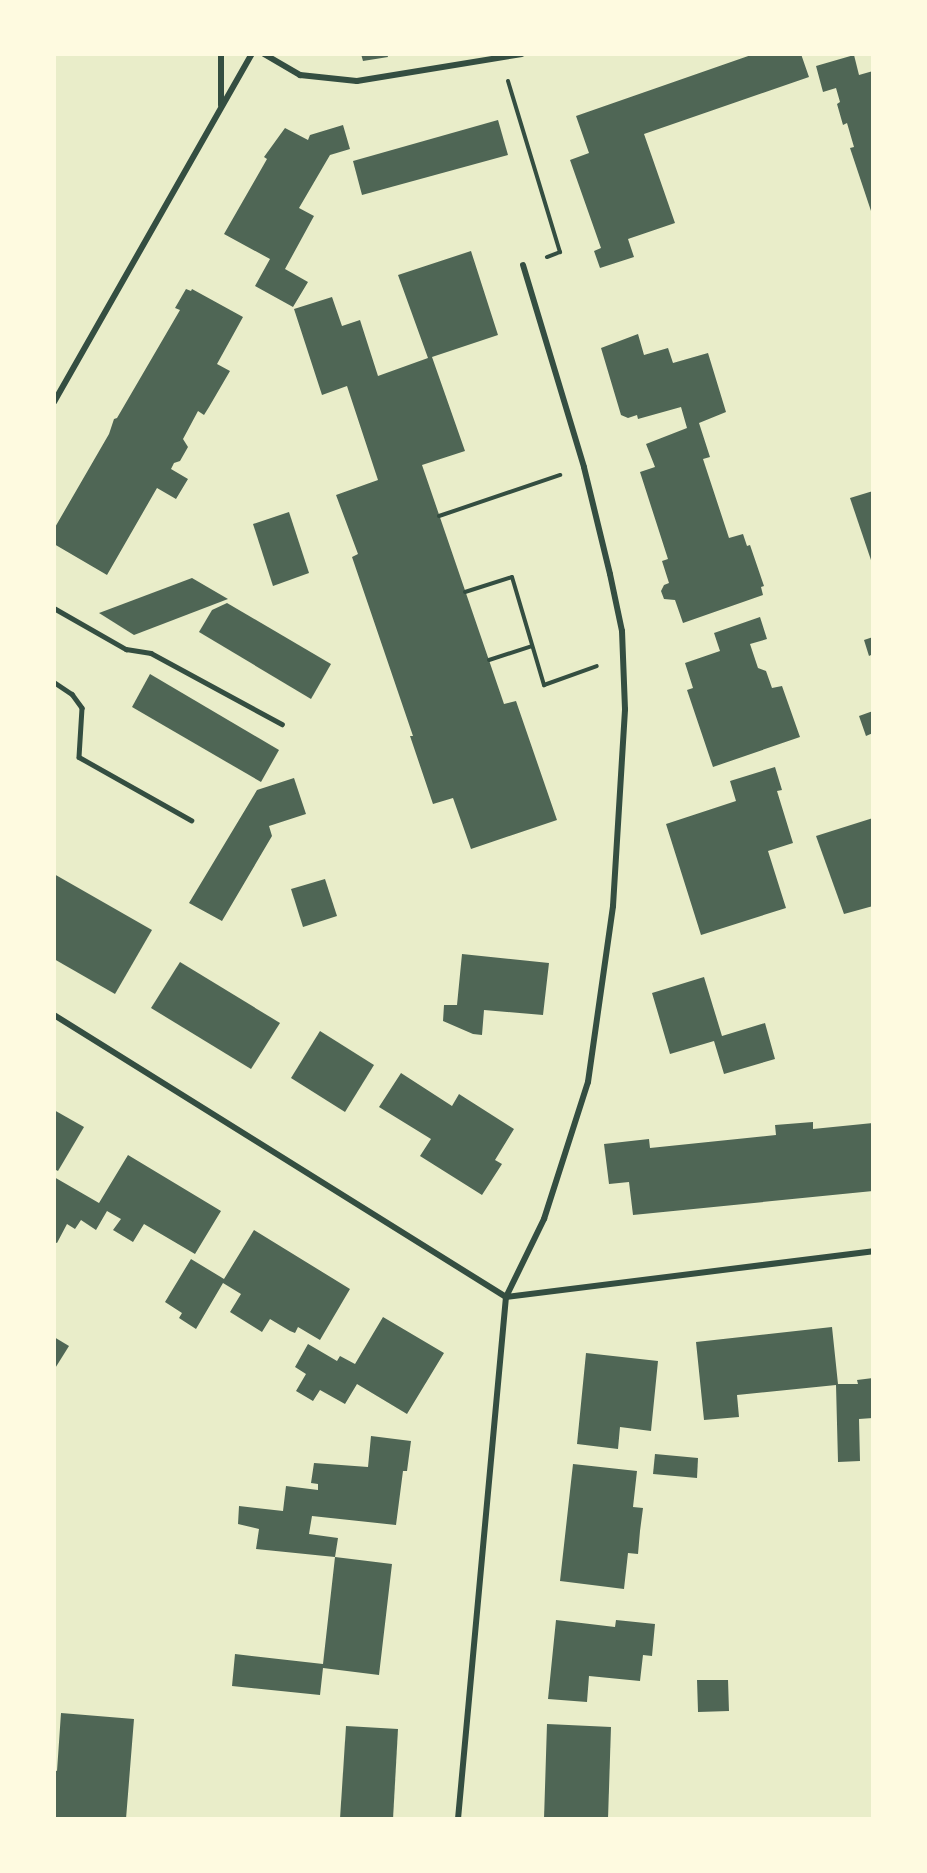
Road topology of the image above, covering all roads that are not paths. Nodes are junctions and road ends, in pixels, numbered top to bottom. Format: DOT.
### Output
graph roads {
  1 [pos="221,54"];
  2 [pos="252,54"];
  3 [pos="264,54"];
  4 [pos="522,54"];
  5 [pos="221,106"];
  6 [pos="523,264"];
  7 [pos="54,402"];
  8 [pos="54,608"];
  9 [pos="54,682"];
  10 [pos="282,724"];
  11 [pos="191,820"];
  12 [pos="54,1015"];
  13 [pos="873,1251"];
  14 [pos="507,1297"];
  15 [pos="458,1819"];
  1 -- 5 [label="street"];
  2 -- 5 [label="street"];
  3 -- 4 [label="street"];
  5 -- 7 [label="street"];
  6 -- 14 [label="street"];
  8 -- 10 [label="lane"];
  9 -- 11 [label="lane"];
  12 -- 14 [label="street"];
  13 -- 14 [label="street"];
  14 -- 15 [label="street"];
}
